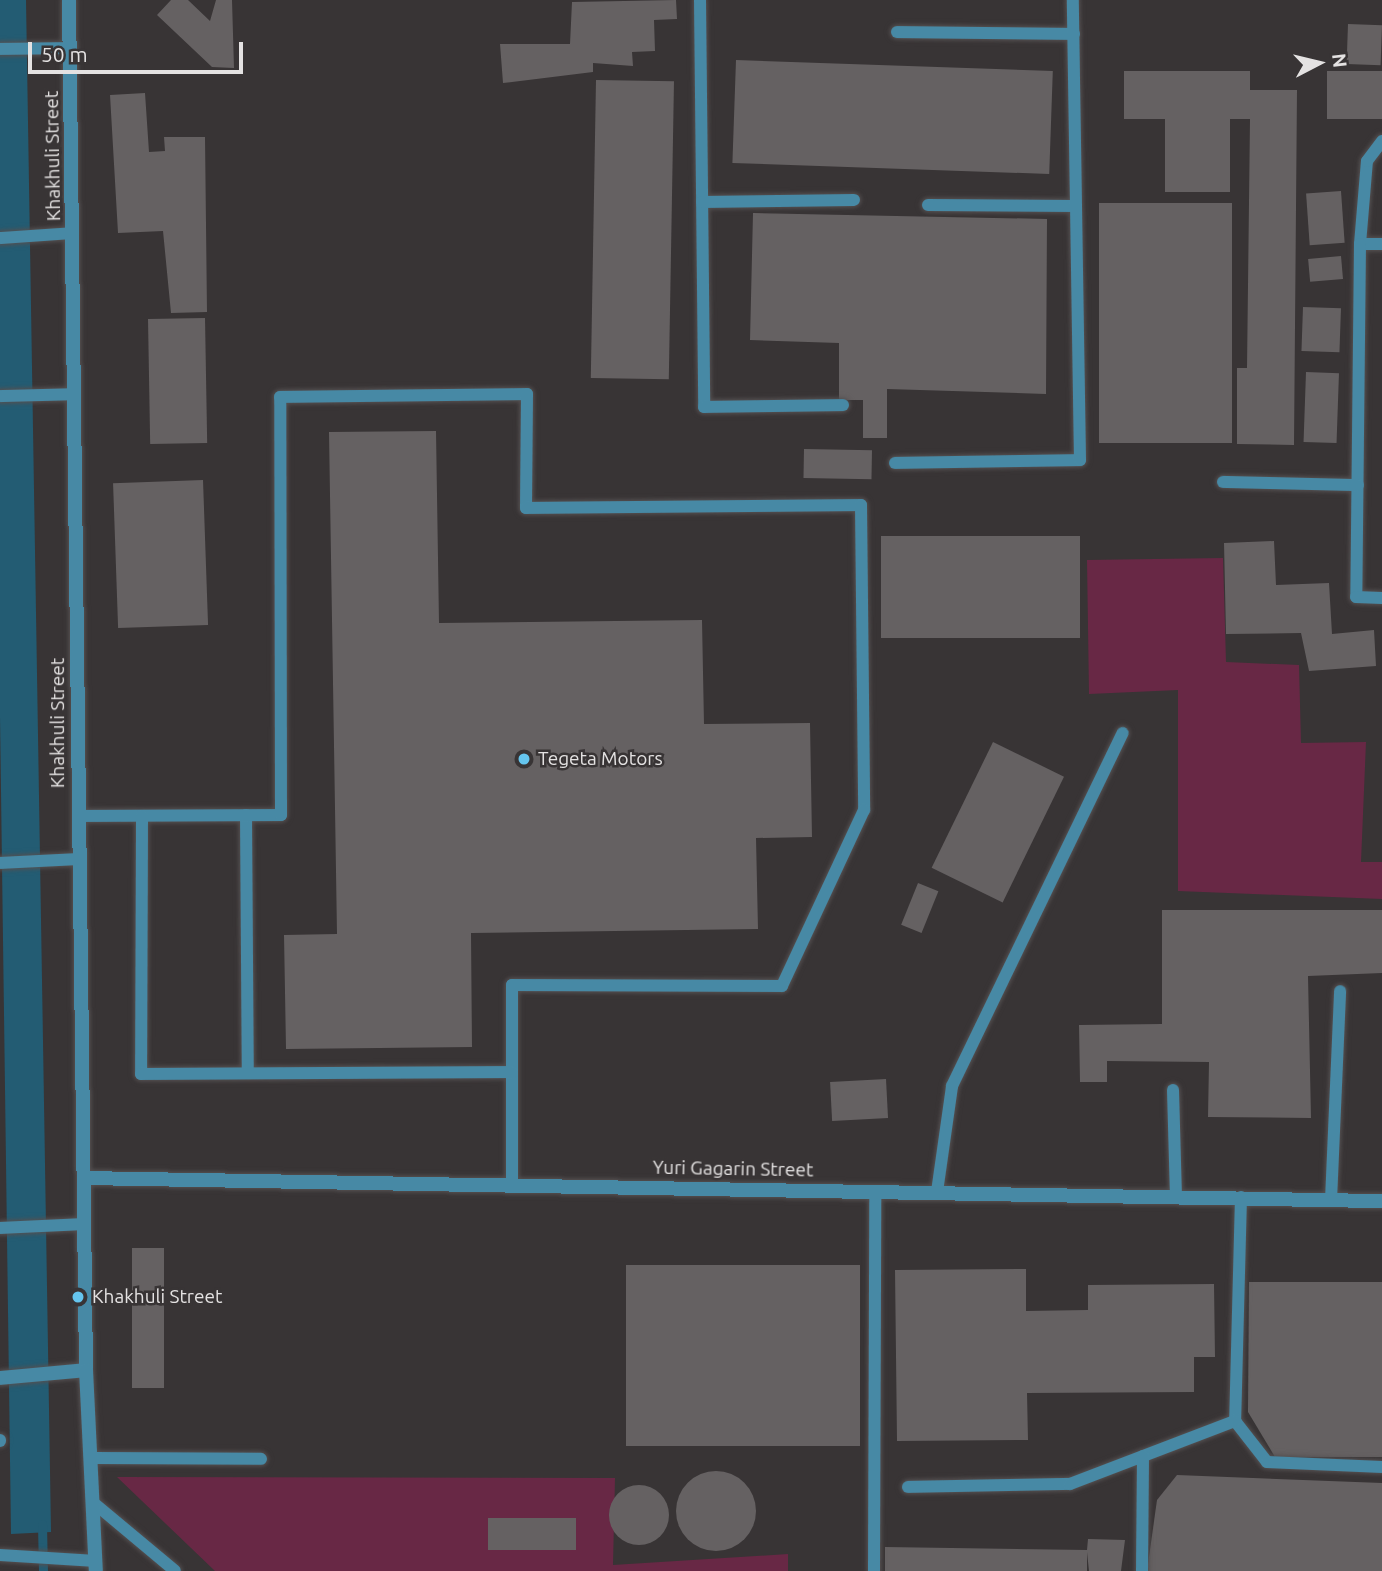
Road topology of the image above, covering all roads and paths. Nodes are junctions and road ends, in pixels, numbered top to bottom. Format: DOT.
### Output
graph roads {
  1 [pos="69,0"];
  2 [pos="700,0"];
  3 [pos="1073,0"];
  4 [pos="897,32"];
  5 [pos="1074,34"];
  6 [pos="70,48"];
  7 [pos="0,49"];
  8 [pos="1382,141"];
  9 [pos="853,200"];
  10 [pos="702,202"];
  11 [pos="928,205"];
  12 [pos="1076,206"];
  13 [pos="73,233"];
  14 [pos="0,238"];
  15 [pos="1360,244"];
  16 [pos="1382,244"];
  17 [pos="75,394"];
  18 [pos="0,396"];
  19 [pos="843,405"];
  20 [pos="895,463"];
  21 [pos="1223,482"];
  22 [pos="1358,485"];
  23 [pos="1382,598"];
  24 [pos="1123,733"];
  25 [pos="246,815"];
  26 [pos="78,816"];
  27 [pos="142,816"];
  28 [pos="78,859"];
  29 [pos="0,863"];
  30 [pos="1340,991"];
  31 [pos="512,1072"];
  32 [pos="248,1073"];
  33 [pos="1173,1090"];
  34 [pos="83,1178"];
  35 [pos="512,1184"];
  36 [pos="875,1191"];
  37 [pos="937,1192"];
  38 [pos="1176,1196"];
  39 [pos="1241,1197"];
  40 [pos="1331,1199"];
  41 [pos="1382,1201"];
  42 [pos="84,1224"];
  43 [pos="0,1228"];
  44 [pos="86,1370"];
  45 [pos="0,1378"];
  46 [pos="1235,1421"];
  47 [pos="1143,1456"];
  48 [pos="94,1458"];
  49 [pos="261,1459"];
  50 [pos="1382,1467"];
  51 [pos="908,1487"];
  52 [pos="95,1504"];
  53 [pos="3,1556"];
  54 [pos="96,1566"];
  55 [pos="175,1571"];
  56 [pos="874,1571"];
  57 [pos="1142,1571"];
  1 -- 6 [label="street, Khakhuli Street"];
  2 -- 10 [label="lane"];
  3 -- 5 [label="lane"];
  4 -- 5 [label="lane"];
  5 -- 12 [label="lane"];
  6 -- 7 [label="lane"];
  6 -- 13 [label="street, Khakhuli Street"];
  8 -- 15 [label="lane"];
  9 -- 10 [label="lane"];
  10 -- 19 [label="lane"];
  11 -- 12 [label="lane"];
  12 -- 20 [label="lane"];
  13 -- 14 [label="lane"];
  13 -- 17 [label="street, Khakhuli Street"];
  15 -- 16 [label="lane"];
  15 -- 22 [label="lane"];
  17 -- 18 [label="lane"];
  17 -- 26 [label="street, Khakhuli Street"];
  21 -- 22 [label="lane"];
  22 -- 23 [label="lane"];
  24 -- 37 [label="lane"];
  25 -- 27 [label="lane"];
  25 -- 31 [label="lane"];
  25 -- 32 [label="lane"];
  26 -- 27 [label="lane"];
  26 -- 28 [label="street, Khakhuli Street"];
  27 -- 32 [label="lane"];
  28 -- 29 [label="lane"];
  28 -- 34 [label="street, Khakhuli Street"];
  30 -- 40 [label="lane"];
  31 -- 32 [label="lane"];
  31 -- 35 [label="lane"];
  33 -- 38 [label="lane"];
  34 -- 35 [label="street, Yuri Gagarin Street"];
  34 -- 42 [label="street, Khakhuli Street"];
  35 -- 36 [label="street, Yuri Gagarin Street"];
  36 -- 37 [label="street, Yuri Gagarin Street"];
  36 -- 56 [label="lane"];
  37 -- 38 [label="street, Yuri Gagarin Street"];
  38 -- 39 [label="street, Yuri Gagarin Street"];
  39 -- 40 [label="street, Yuri Gagarin Street"];
  39 -- 46 [label="lane"];
  40 -- 41 [label="street, Yuri Gagarin Street"];
  42 -- 43 [label="lane"];
  42 -- 44 [label="street, Khakhuli Street"];
  44 -- 45 [label="street"];
  44 -- 48 [label="street, Khakhuli Street"];
  46 -- 47 [label="lane"];
  46 -- 50 [label="lane"];
  47 -- 51 [label="lane"];
  47 -- 57 [label="lane"];
  48 -- 49 [label="lane"];
  48 -- 52 [label="street, Khakhuli Street"];
  52 -- 54 [label="street, Khakhuli Street"];
  52 -- 55 [label="lane"];
  53 -- 54 [label="lane"];
}
